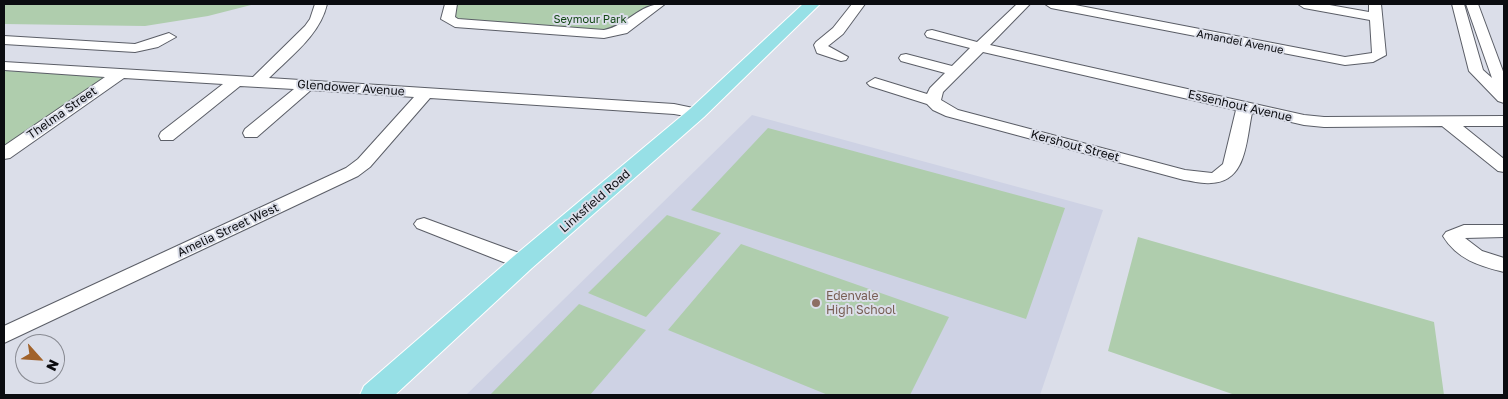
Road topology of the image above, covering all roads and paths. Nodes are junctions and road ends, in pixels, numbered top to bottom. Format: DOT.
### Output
graph roads {
  1 [pos="321,4"];
  2 [pos="451,4"];
  3 [pos="659,4"];
  4 [pos="812,4"];
  5 [pos="860,4"];
  6 [pos="1024,4"];
  7 [pos="1051,4"];
  8 [pos="1304,4"];
  9 [pos="1458,4"];
  10 [pos="1472,4"];
  11 [pos="1376,10"];
  12 [pos="932,34"];
  13 [pos="169,37"];
  14 [pos="4,40"];
  15 [pos="73,44"];
  16 [pos="981,47"];
  17 [pos="841,57"];
  18 [pos="906,58"];
  19 [pos="4,66"];
  20 [pos="33,68"];
  21 [pos="954,71"];
  22 [pos="121,72"];
  23 [pos="238,80"];
  24 [pos="257,82"];
  25 [pos="875,83"];
  26 [pos="1504,84"];
  27 [pos="308,85"];
  28 [pos="427,92"];
  29 [pos="1504,98"];
  30 [pos="933,101"];
  31 [pos="1245,107"];
  32 [pos="697,113"];
  33 [pos="1446,121"];
  34 [pos="1504,121"];
  35 [pos="251,133"];
  36 [pos="167,136"];
  37 [pos="4,154"];
  38 [pos="1504,167"];
  39 [pos="424,224"];
  40 [pos="1504,231"];
  41 [pos="523,262"];
  42 [pos="1504,265"];
  43 [pos="4,335"];
  44 [pos="375,395"];
  1 -- 24 [label="street"];
  2 -- 3 [label="street"];
  4 -- 32 [label="main road, Linksfield Road"];
  5 -- 17 [label="street"];
  6 -- 16 [label="street"];
  7 -- 11 [label="street, Amandel Avenue"];
  8 -- 11 [label="street"];
  9 -- 29 [label="street"];
  10 -- 26 [label="street"];
  12 -- 16 [label="street, Essenhout Avenue"];
  13 -- 15 [label="street"];
  14 -- 15 [label="street"];
  15 -- 20 [label="street"];
  16 -- 21 [label="street"];
  16 -- 31 [label="street, Essenhout Avenue"];
  18 -- 21 [label="street"];
  19 -- 20 [label="street, Glendower Avenue"];
  20 -- 22 [label="street, Glendower Avenue"];
  21 -- 30 [label="street"];
  22 -- 23 [label="street, Glendower Avenue"];
  22 -- 37 [label="street, Thelma Street"];
  23 -- 24 [label="street, Glendower Avenue"];
  23 -- 36 [label="street"];
  24 -- 27 [label="street, Glendower Avenue"];
  25 -- 30 [label="street, Kershout Street"];
  27 -- 28 [label="street, Glendower Avenue"];
  27 -- 35 [label="street"];
  28 -- 32 [label="street, Glendower Avenue"];
  28 -- 43 [label="street, Amelia Street West"];
  30 -- 31 [label="street, Kershout Street"];
  31 -- 33 [label="street, Essenhout Avenue"];
  32 -- 41 [label="main road, Linksfield Road"];
  33 -- 34 [label="street, Essenhout Avenue"];
  33 -- 38 [label="street"];
  39 -- 41 [label="street"];
  40 -- 42 [label="street"];
  41 -- 44 [label="main road, Linksfield Road"];
}
